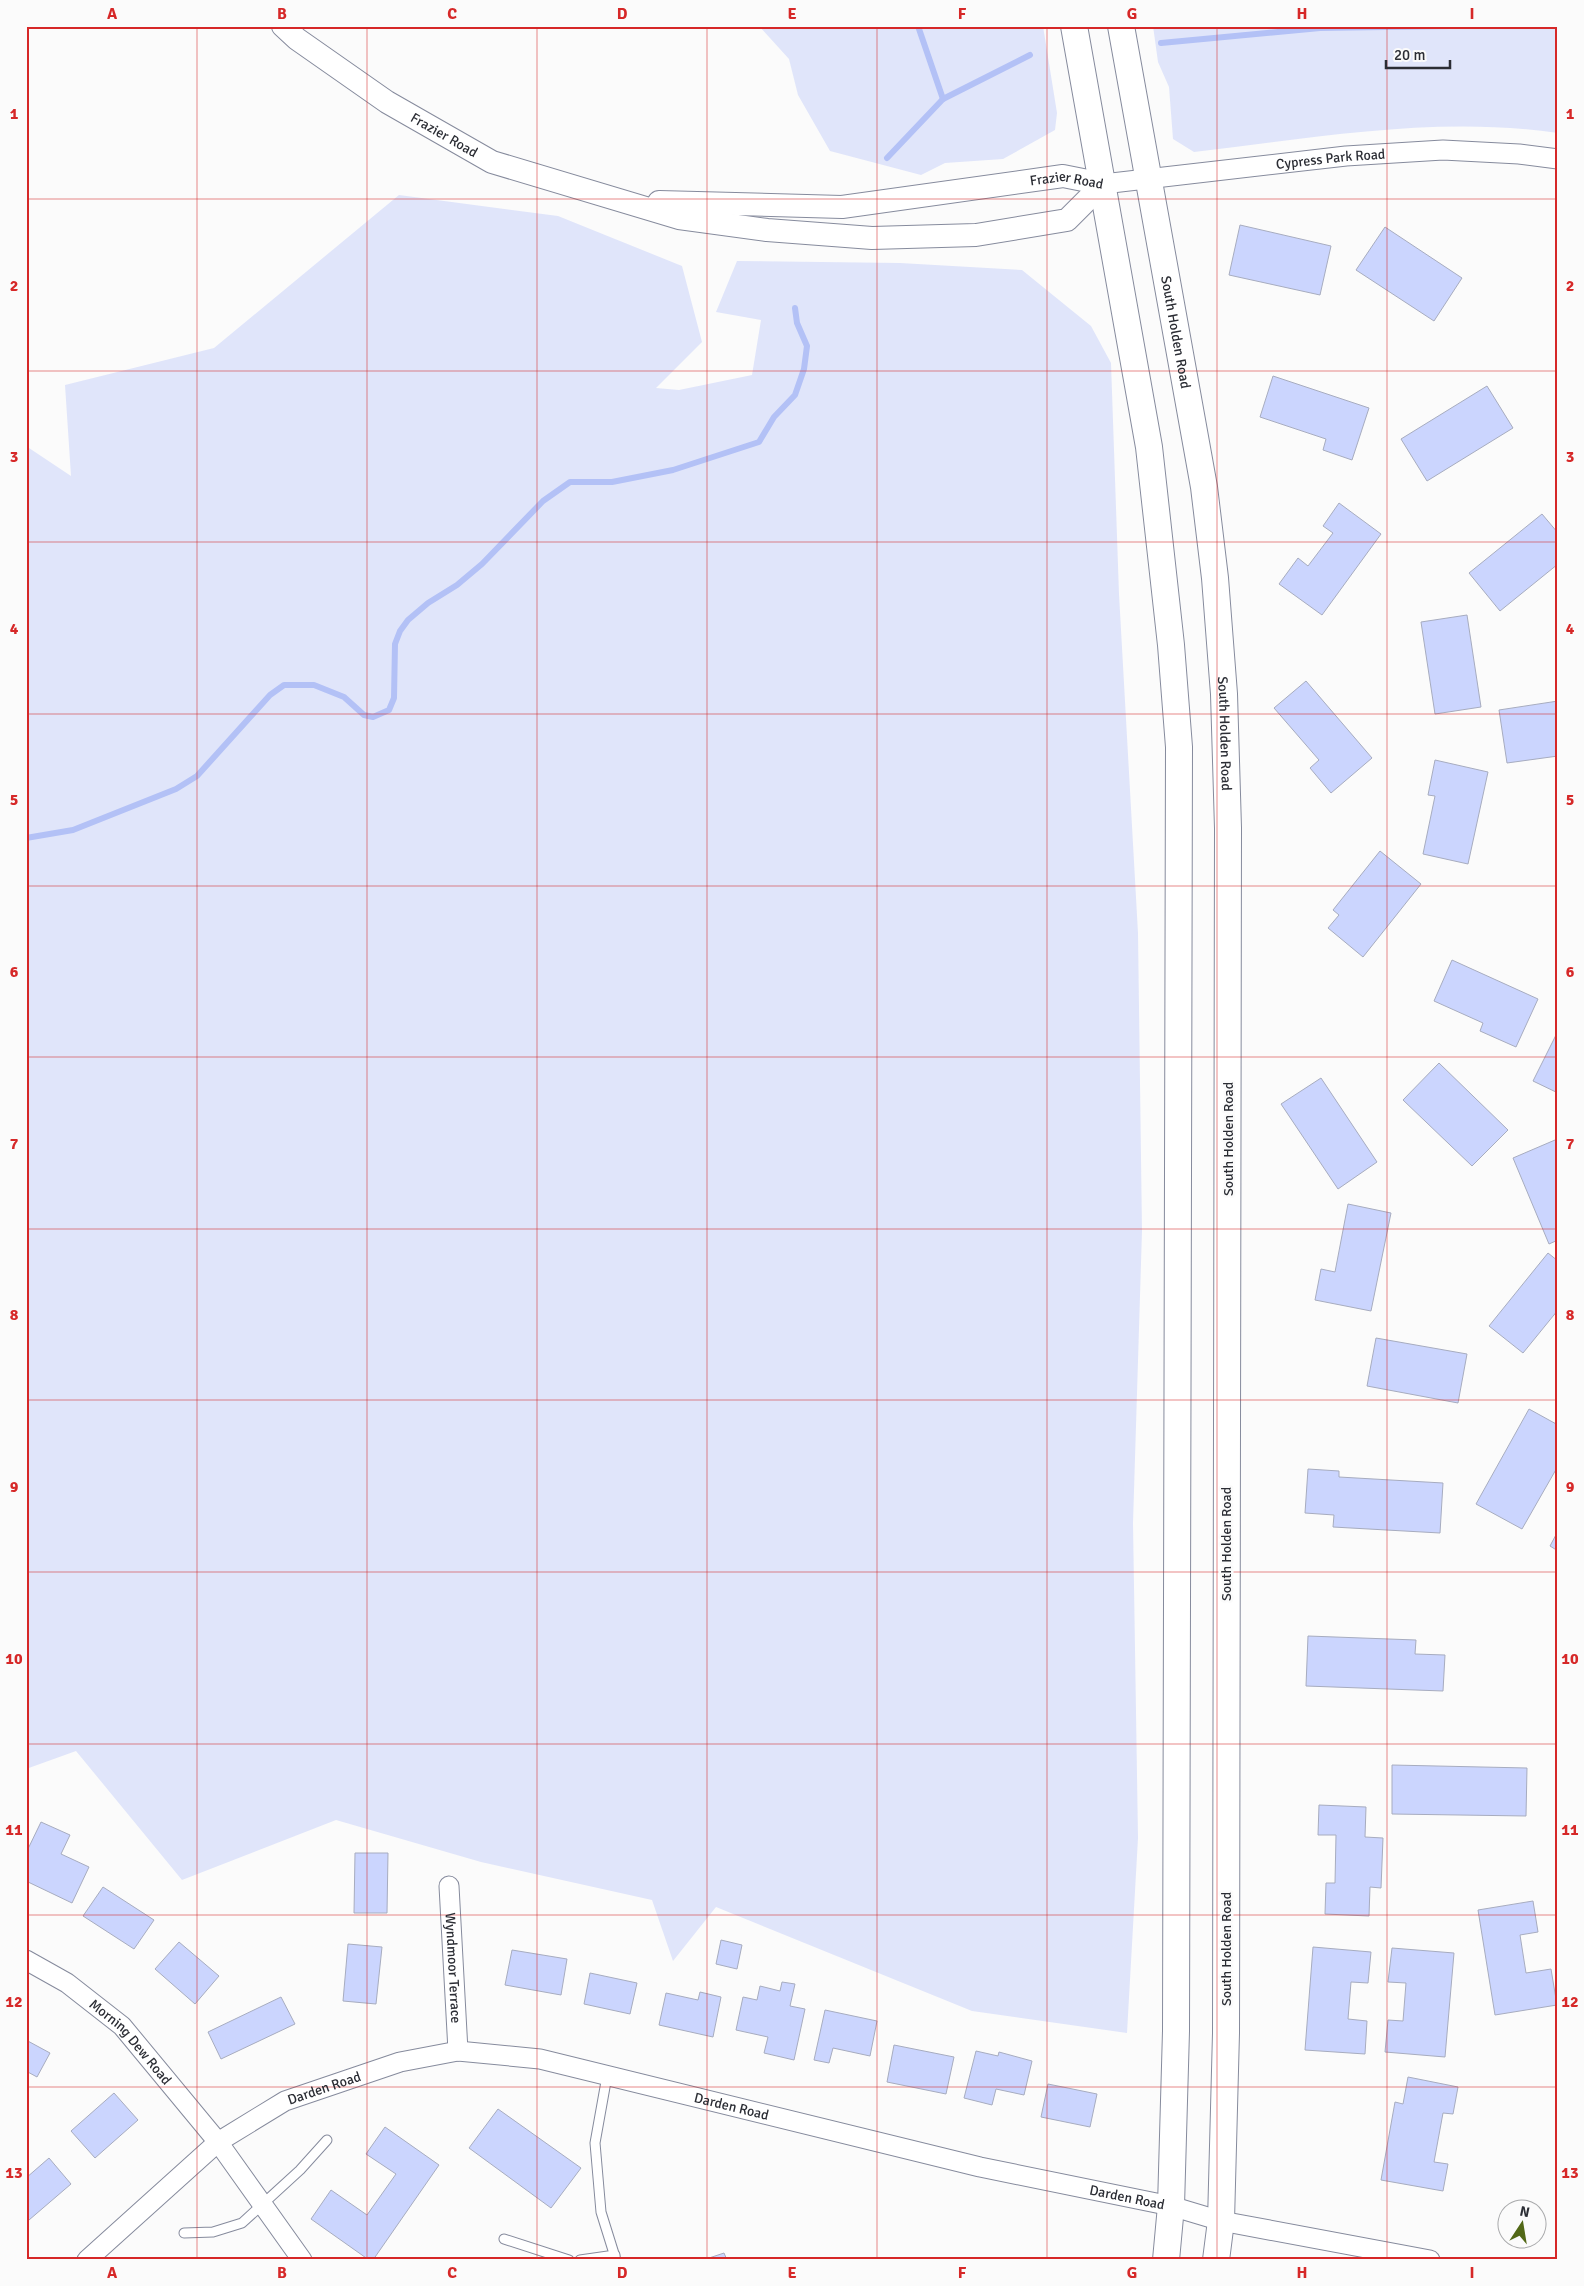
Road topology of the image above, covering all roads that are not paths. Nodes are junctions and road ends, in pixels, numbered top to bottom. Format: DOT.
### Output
graph roads {
  1 [pos="283,26"];
  2 [pos="1074,26"];
  3 [pos="1121,26"];
  4 [pos="1558,159"];
  5 [pos="1148,178"];
  6 [pos="1103,184"];
  7 [pos="625,202"];
  8 [pos="449,1886"];
  9 [pos="26,1960"];
  10 [pos="458,2051"];
  11 [pos="607,2076"];
  12 [pos="328,2140"];
  13 [pos="218,2142"];
  14 [pos="263,2204"];
  15 [pos="1171,2206"];
  16 [pos="1221,2221"];
  17 [pos="184,2233"];
  18 [pos="504,2240"];
  19 [pos="615,2257"];
  20 [pos="87,2260"];
  21 [pos="302,2260"];
  22 [pos="569,2260"];
  23 [pos="580,2260"];
  24 [pos="1166,2260"];
  25 [pos="1216,2260"];
  26 [pos="1430,2260"];
  1 -- 7 [label="street, Frazier Road"];
  2 -- 6 [label="main road"];
  3 -- 5 [label="main road, South Holden Road"];
  4 -- 5 [label="street, Cypress Park Road"];
  5 -- 6 [label="street, Cypress Park Road"];
  5 -- 16 [label="main road, South Holden Road"];
  6 -- 7 [label="street, Frazier Road"];
  6 -- 7 [label="street, Frazier Road"];
  6 -- 15 [label="main road"];
  8 -- 10 [label="street, Wyndmoor Terrace"];
  9 -- 13 [label="street, Morning Dew Road"];
  10 -- 11 [label="street, Darden Road"];
  10 -- 13 [label="street, Darden Road"];
  11 -- 15 [label="street, Darden Road"];
  11 -- 19 [label="lane"];
  12 -- 14 [label="lane"];
  13 -- 14 [label="street, Morning Dew Road"];
  13 -- 20 [label="street, Darden Road"];
  14 -- 17 [label="lane"];
  14 -- 21 [label="street, Morning Dew Road"];
  15 -- 16 [label="street, Darden Road"];
  15 -- 24 [label="main road"];
  16 -- 25 [label="main road, South Holden Road"];
  16 -- 26 [label="street, Darden Road"];
  18 -- 22 [label="lane"];
  19 -- 23 [label="lane"];
}
